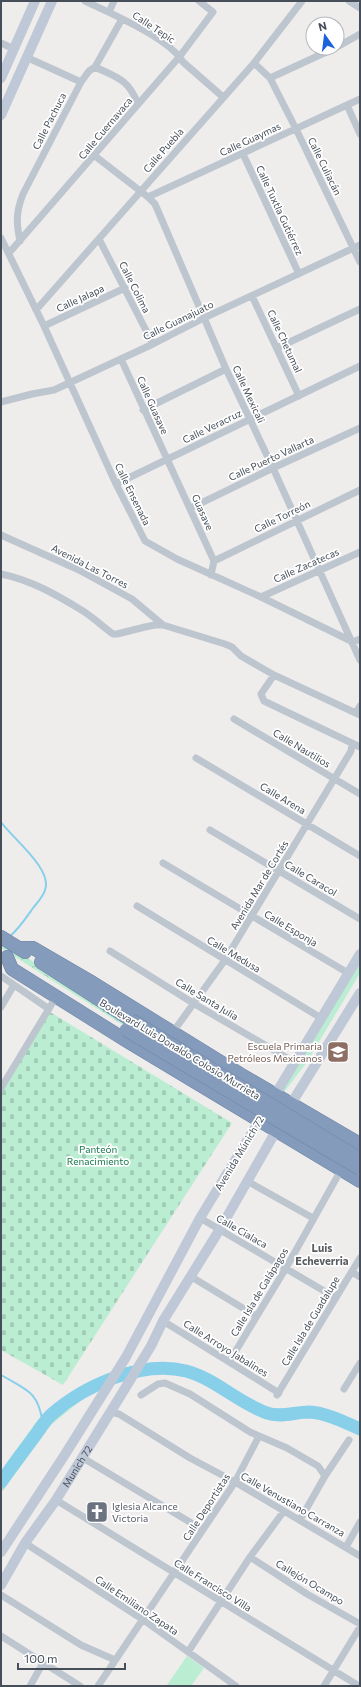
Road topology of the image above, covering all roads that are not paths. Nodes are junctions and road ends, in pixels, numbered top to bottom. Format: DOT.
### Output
graph roads {
  1 [pos="34,1"];
  2 [pos="52,1"];
  3 [pos="85,1"];
  4 [pos="114,1"];
  5 [pos="199,1"];
  6 [pos="302,1"];
  7 [pos="349,1"];
  8 [pos="360,8"];
  9 [pos="109,12"];
  10 [pos="122,19"];
  11 [pos="360,34"];
  12 [pos="345,42"];
  13 [pos="1,43"];
  14 [pos="14,49"];
  15 [pos="180,56"];
  16 [pos="317,56"];
  17 [pos="26,57"];
  18 [pos="254,63"];
  19 [pos="95,66"];
  20 [pos="1,78"];
  21 [pos="270,78"];
  22 [pos="81,82"];
  23 [pos="223,97"];
  24 [pos="360,98"];
  25 [pos="138,104"];
  26 [pos="347,105"];
  27 [pos="1,115"];
  28 [pos="296,129"];
  29 [pos="360,134"];
  30 [pos="243,154"];
  31 [pos="94,156"];
  32 [pos="140,192"];
  33 [pos="148,197"];
  34 [pos="1,238"];
  35 [pos="99,239"];
  36 [pos="20,241"];
  37 [pos="357,247"];
  38 [pos="9,253"];
  39 [pos="360,262"];
  40 [pos="299,274"];
  41 [pos="125,288"];
  42 [pos="252,296"];
  43 [pos="360,309"];
  44 [pos="36,310"];
  45 [pos="204,318"];
  46 [pos="44,326"];
  47 [pos="153,344"];
  48 [pos="277,348"];
  49 [pos="121,359"];
  50 [pos="360,366"];
  51 [pos="226,369"];
  52 [pos="70,383"];
  53 [pos="299,396"];
  54 [pos="1,402"];
  55 [pos="143,410"];
  56 [pos="249,419"];
  57 [pos="360,428"];
  58 [pos="167,459"];
  59 [pos="273,468"];
  60 [pos="116,484"];
  61 [pos="360,490"];
  62 [pos="191,508"];
  63 [pos="297,520"];
  64 [pos="1,535"];
  65 [pos="360,552"];
  66 [pos="214,561"];
  67 [pos="320,570"];
  68 [pos="1,574"];
  69 [pos="211,575"];
  70 [pos="261,597"];
  71 [pos="163,625"];
  72 [pos="356,640"];
  73 [pos="360,660"];
  74 [pos="274,675"];
  75 [pos="360,706"];
  76 [pos="358,714"];
  77 [pos="234,719"];
  78 [pos="352,743"];
  79 [pos="360,747"];
  80 [pos="196,758"];
  81 [pos="333,779"];
  82 [pos="360,794"];
  83 [pos="306,824"];
  84 [pos="210,830"];
  85 [pos="360,856"];
  86 [pos="163,862"];
  87 [pos="279,871"];
  88 [pos="137,906"];
  89 [pos="252,916"];
  90 [pos="360,919"];
  91 [pos="10,943"];
  92 [pos="110,951"];
  93 [pos="360,954"];
  94 [pos="4,956"];
  95 [pos="225,960"];
  96 [pos="348,973"];
  97 [pos="1,976"];
  98 [pos="14,985"];
  99 [pos="360,993"];
  100 [pos="56,997"];
  101 [pos="194,1003"];
  102 [pos="1,1007"];
  103 [pos="49,1009"];
  104 [pos="321,1018"];
  105 [pos="128,1025"];
  106 [pos="173,1032"];
  107 [pos="294,1062"];
  108 [pos="240,1074"];
  109 [pos="1,1088"];
  110 [pos="275,1095"];
  111 [pos="221,1098"];
  112 [pos="291,1104"];
  113 [pos="259,1121"];
  114 [pos="320,1121"];
  115 [pos="276,1131"];
  116 [pos="360,1144"];
  117 [pos="302,1145"];
  118 [pos="360,1158"];
  119 [pos="360,1169"];
  120 [pos="341,1170"];
  121 [pos="247,1181"];
  122 [pos="360,1181"];
  123 [pos="200,1218"];
  124 [pos="313,1218"];
  125 [pos="220,1229"];
  126 [pos="360,1258"];
  127 [pos="286,1268"];
  128 [pos="352,1272"];
  129 [pos="190,1276"];
  130 [pos="360,1277"];
  131 [pos="336,1298"];
  132 [pos="256,1316"];
  133 [pos="163,1321"];
  134 [pos="151,1346"];
  135 [pos="126,1357"];
  136 [pos="229,1362"];
  137 [pos="360,1364"];
  138 [pos="344,1388"];
  139 [pos="278,1394"];
  140 [pos="141,1395"];
  141 [pos="110,1412"];
  142 [pos="260,1436"];
  143 [pos="349,1440"];
  144 [pos="83,1458"];
  145 [pos="325,1476"];
  146 [pos="235,1482"];
  147 [pos="56,1500"];
  148 [pos="284,1511"];
  149 [pos="300,1520"];
  150 [pos="360,1522"];
  151 [pos="203,1530"];
  152 [pos="25,1543"];
  153 [pos="346,1547"];
  154 [pos="1,1552"];
  155 [pos="360,1556"];
  156 [pos="250,1557"];
  157 [pos="174,1572"];
  158 [pos="1,1585"];
  159 [pos="1,1594"];
  160 [pos="222,1603"];
  161 [pos="142,1619"];
  162 [pos="360,1624"];
  163 [pos="360,1627"];
  164 [pos="1,1636"];
  165 [pos="188,1652"];
  166 [pos="115,1660"];
  167 [pos="43,1663"];
  168 [pos="334,1670"];
  169 [pos="30,1686"];
  170 [pos="80,1686"];
  171 [pos="98,1686"];
  172 [pos="236,1686"];
  173 [pos="324,1686"];
  174 [pos="360,1686"];
  1 -- 14 [label="main road"];
  2 -- 17 [label="main road"];
  3 -- 9 [label="street, Calle Tepic"];
  4 -- 9 [label="street"];
  5 -- 15 [label="street, Calle Cuernavaca"];
  6 -- 18 [label="street, Calle Puebla"];
  7 -- 8 [label="street"];
  9 -- 10 [label="street, Calle Tepic"];
  10 -- 15 [label="street, Calle Tepic"];
  10 -- 19 [label="street, Calle Pachuca"];
  11 -- 12 [label="street"];
  13 -- 14 [label="street"];
  14 -- 20 [label="main road"];
  15 -- 23 [label="street, Calle Tepic"];
  15 -- 25 [label="street, Calle Cuernavaca"];
  16 -- 21 [label="street"];
  17 -- 22 [label="street"];
  17 -- 27 [label="main road"];
  18 -- 21 [label="street, Calle Culiacán"];
  18 -- 23 [label="street, Calle Puebla"];
  19 -- 22 [label="street, Calle Pachuca"];
  19 -- 25 [label="street"];
  21 -- 28 [label="street, Calle Culiacán"];
  22 -- 36 [label="street, Calle Pachuca"];
  23 -- 32 [label="street, Calle Puebla"];
  24 -- 26 [label="street, Calle Guaymas"];
  25 -- 31 [label="street, Calle Cuernavaca"];
  26 -- 28 [label="street, Calle Guaymas"];
  26 -- 29 [label="street"];
  28 -- 30 [label="street, Calle Guaymas"];
  28 -- 37 [label="street, Calle Culiacán"];
  30 -- 33 [label="street, Calle Guaymas"];
  30 -- 40 [label="street, Calle Tuxtla Gutiérrez"];
  31 -- 32 [label="street, Calle Mexicali"];
  31 -- 36 [label="street, Calle Cuernavaca"];
  32 -- 33 [label="street, Calle Mexicali"];
  32 -- 35 [label="street, Calle Puebla"];
  33 -- 45 [label="street, Calle Mexicali"];
  34 -- 38 [label="street, Calle Ensenada"];
  35 -- 41 [label="street, Calle Colima"];
  35 -- 44 [label="street, Calle Puebla"];
  36 -- 38 [label="street, Calle Cuernavaca"];
  37 -- 39 [label="street, Calle Culiacán"];
  37 -- 40 [label="street, Calle Guanajuato"];
  38 -- 44 [label="street, Calle Ensenada"];
  40 -- 42 [label="street, Calle Guanajuato"];
  41 -- 46 [label="street, Calle Jalapa"];
  41 -- 47 [label="street, Calle Colima"];
  42 -- 45 [label="street, Calle Guanajuato"];
  42 -- 48 [label="street, Calle Chetumal"];
  43 -- 48 [label="street"];
  44 -- 46 [label="street, Calle Ensenada"];
  45 -- 47 [label="street, Calle Guanajuato"];
  45 -- 51 [label="street, Calle Mexicali"];
  46 -- 52 [label="street, Calle Ensenada"];
  47 -- 49 [label="street, Calle Guanajuato"];
  48 -- 53 [label="street, Calle Chetumal"];
  49 -- 52 [label="street, Calle Guanajuato"];
  49 -- 55 [label="street, Calle Guasave"];
  50 -- 53 [label="street, Calle Veracruz"];
  51 -- 55 [label="street"];
  51 -- 56 [label="street, Calle Mexicali"];
  52 -- 54 [label="street, Calle Guanajuato"];
  52 -- 60 [label="street, Calle Ensenada"];
  53 -- 56 [label="street, Calle Veracruz"];
  55 -- 58 [label="street, Calle Guasave"];
  56 -- 58 [label="street, Calle Veracruz"];
  56 -- 59 [label="street, Calle Mexicali"];
  57 -- 59 [label="street, Calle Puerto Vallarta"];
  58 -- 60 [label="street, Calle Veracruz"];
  58 -- 62 [label="street, Guasave"];
  59 -- 62 [label="street, Calle Puerto Vallarta"];
  59 -- 63 [label="street, Calle Mexicali"];
  60 -- 69 [label="street, Calle Ensenada"];
  61 -- 63 [label="street, Calle Torreón"];
  62 -- 66 [label="street, Guasave"];
  63 -- 66 [label="street, Calle Torreón"];
  63 -- 67 [label="street, Calle Mexicali"];
  64 -- 71 [label="street, Avenida Las Torres"];
  65 -- 67 [label="street, Calle Zacatecas"];
  66 -- 69 [label="street"];
  67 -- 70 [label="street, Calle Zacatecas"];
  67 -- 72 [label="street, Calle Mexicali"];
  68 -- 71 [label="street, Avenida Las Torres"];
  69 -- 70 [label="street, Calle Ensenada"];
  70 -- 72 [label="street, Calle Ensenada"];
  71 -- 74 [label="street, Avenida Las Torres"];
  72 -- 73 [label="street, Calle Mexicali"];
  74 -- 76 [label="street, Avenida Las Torres"];
  74 -- 78 [label="street"];
  75 -- 76 [label="street"];
  77 -- 81 [label="street, Calle Nautilios"];
  78 -- 79 [label="street"];
  78 -- 81 [label="street, Avenida Mar de Cortés"];
  80 -- 83 [label="street, Calle Arena"];
  81 -- 82 [label="street, Calle Nautilios"];
  81 -- 83 [label="street, Avenida Mar de Cortés"];
  83 -- 85 [label="street, Calle Arena"];
  83 -- 87 [label="street, Avenida Mar de Cortés"];
  84 -- 87 [label="street, Calle Caracol"];
  86 -- 89 [label="street, Calle Esponja"];
  87 -- 89 [label="street, Avenida Mar de Cortés"];
  87 -- 90 [label="street, Calle Caracol"];
  88 -- 95 [label="street, Calle Medusa"];
  89 -- 95 [label="street, Avenida Mar de Cortés"];
  89 -- 96 [label="street, Calle Esponja"];
  91 -- 105 [label="highway, Boulevard Luis Donaldo Colosio Murrieta"];
  91 -- 106 [label="highway"];
  92 -- 101 [label="street, Calle Santa Julia"];
  93 -- 96 [label="main road, Avenida Múnich 72"];
  94 -- 100 [label="highway"];
  94 -- 105 [label="highway, Boulevard Luis Donaldo Colosio Murrieta"];
  95 -- 101 [label="street, Avenida Mar de Cortés"];
  95 -- 104 [label="street, Calle Medusa"];
  96 -- 104 [label="main road, Avenida Múnich 72"];
  97 -- 98 [label="street"];
  98 -- 102 [label="street"];
  98 -- 103 [label="street"];
  99 -- 112 [label="main road, Avenida Múnich 72"];
  100 -- 103 [label="street"];
  100 -- 111 [label="highway"];
  101 -- 106 [label="street, Avenida Mar de Cortés"];
  101 -- 107 [label="street, Calle Santa Julia"];
  103 -- 109 [label="street"];
  104 -- 107 [label="main road, Avenida Múnich 72"];
  105 -- 118 [label="highway, Boulevard Luis Donaldo Colosio Murrieta, bridge"];
  105 -- 119 [label="highway, Boulevard Luis Donaldo Colosio Murrieta, bridge"];
  106 -- 108 [label="highway"];
  107 -- 110 [label="main road, Avenida Múnich 72"];
  108 -- 110 [label="highway"];
  108 -- 111 [label="highway"];
  110 -- 112 [label="highway"];
  110 -- 113 [label="highway, Avenida Múnich 72"];
  111 -- 113 [label="highway"];
  112 -- 114 [label="highway"];
  112 -- 115 [label="highway, Avenida Múnich 72"];
  113 -- 115 [label="highway"];
  113 -- 123 [label="main road, Avenida Múnich 72"];
  114 -- 116 [label="highway"];
  114 -- 117 [label="highway"];
  115 -- 117 [label="highway"];
  115 -- 121 [label="main road, Avenida Múnich 72"];
  117 -- 120 [label="highway"];
  120 -- 122 [label="highway"];
  120 -- 124 [label="street, Calle Isla de Galápagos"];
  121 -- 124 [label="street"];
  121 -- 125 [label="main road, Avenida Múnich 72"];
  123 -- 125 [label="street, Calle Cialaca"];
  123 -- 135 [label="main road, Avenida Múnich 72"];
  124 -- 127 [label="street, Calle Isla de Galápagos"];
  125 -- 127 [label="street, Calle Cialaca"];
  125 -- 129 [label="main road, Avenida Múnich 72"];
  126 -- 128 [label="street, Calle Isla de Guadalupe"];
  127 -- 131 [label="street, Calle Cialaca"];
  127 -- 132 [label="street, Calle Isla de Galápagos"];
  128 -- 130 [label="street"];
  128 -- 131 [label="street, Calle Isla de Guadalupe"];
  129 -- 132 [label="street"];
  129 -- 133 [label="main road, Avenida Múnich 72"];
  131 -- 139 [label="street, Calle Isla de Guadalupe"];
  132 -- 136 [label="street, Calle Isla de Galápagos"];
  133 -- 134 [label="main road, Avenida Múnich 72"];
  133 -- 136 [label="street, Calle Arroyo Jabalines"];
  134 -- 141 [label="main road, Munich 72"];
  135 -- 154 [label="main road, Munich 72"];
  136 -- 139 [label="street, Calle Arroyo Jabalines"];
  137 -- 138 [label="street"];
  140 -- 142 [label="street"];
  141 -- 144 [label="main road, Munich 72"];
  141 -- 146 [label="street, Calle Venustiano Carranza"];
  142 -- 145 [label="street"];
  142 -- 146 [label="street, Calle Deportistas"];
  143 -- 145 [label="street"];
  144 -- 147 [label="main road, Munich 72"];
  144 -- 151 [label="street"];
  145 -- 149 [label="street"];
  146 -- 148 [label="street, Calle Venustiano Carranza"];
  146 -- 151 [label="street, Calle Deportistas"];
  147 -- 152 [label="main road, Munich 72"];
  147 -- 157 [label="street, Calle Francisco Villa"];
  148 -- 149 [label="street, Calle Venustiano Carranza"];
  148 -- 156 [label="street"];
  149 -- 153 [label="street, Calle Venustiano Carranza"];
  150 -- 153 [label="street"];
  151 -- 157 [label="street, Calle Deportistas"];
  152 -- 158 [label="main road, Munich 72"];
  152 -- 161 [label="street, Calle Emiliano Zapata"];
  153 -- 155 [label="street, Calle Venustiano Carranza"];
  156 -- 160 [label="street"];
  156 -- 162 [label="street, Callejón Ocampo"];
  157 -- 160 [label="street, Calle Francisco Villa"];
  157 -- 161 [label="street, Calle Deportistas"];
  159 -- 166 [label="street"];
  160 -- 165 [label="street"];
  160 -- 168 [label="street, Calle Francisco Villa"];
  161 -- 165 [label="street, Calle Emiliano Zapata"];
  161 -- 166 [label="street, Calle Deportistas"];
  163 -- 168 [label="street"];
  164 -- 167 [label="street"];
  165 -- 172 [label="street, Calle Emiliano Zapata"];
  166 -- 171 [label="street, Calle Deportistas"];
  167 -- 169 [label="street"];
  167 -- 170 [label="street"];
  168 -- 173 [label="street"];
  168 -- 174 [label="street, Calle Francisco Villa"];
}
